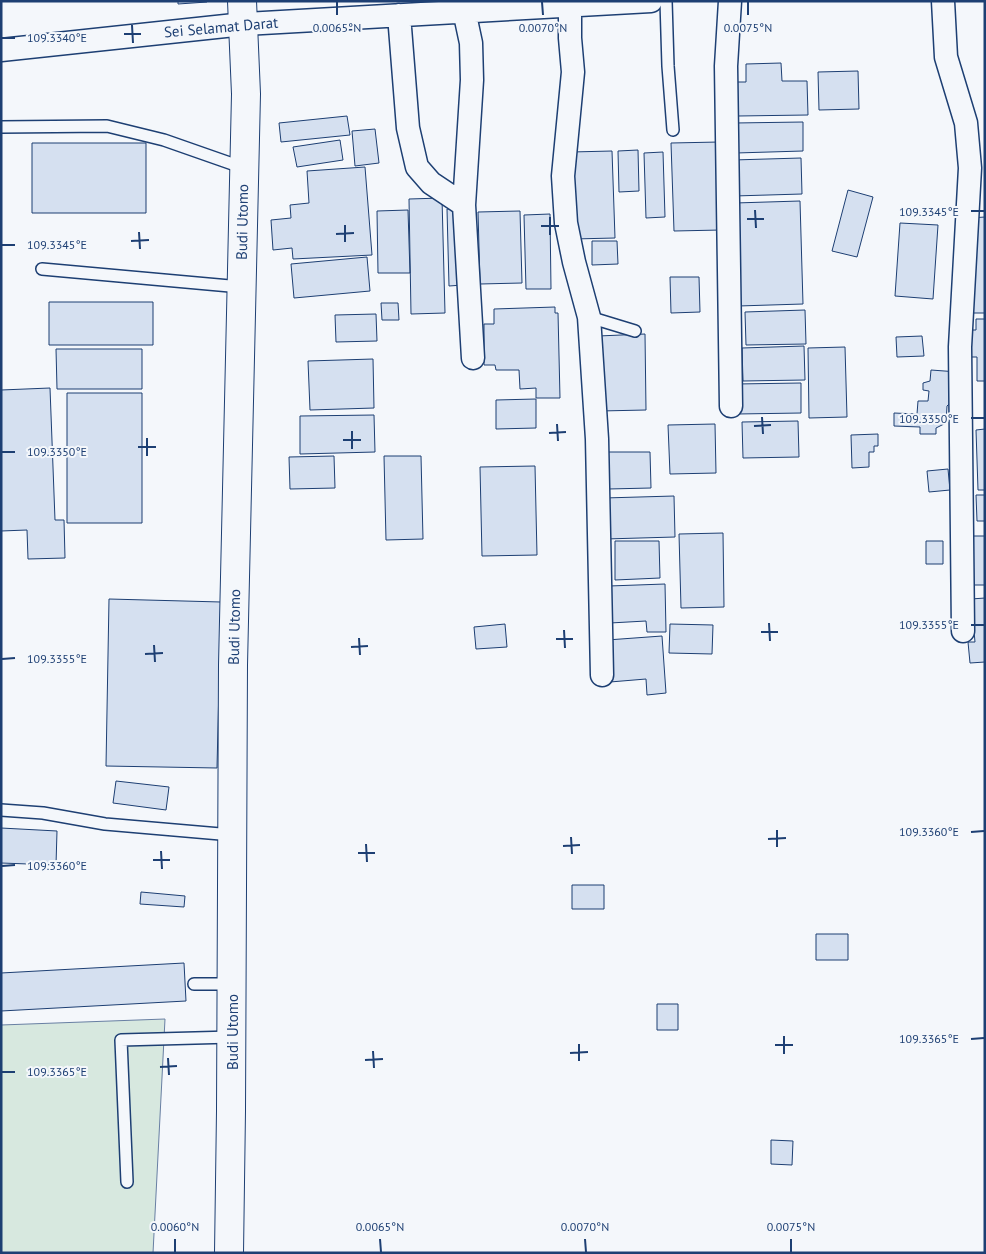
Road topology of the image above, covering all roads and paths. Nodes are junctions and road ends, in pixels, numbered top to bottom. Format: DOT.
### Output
graph roads {
  1 [pos="651,1"];
  2 [pos="666,1"];
  3 [pos="463,6"];
  4 [pos="570,6"];
  5 [pos="943,6"];
  6 [pos="729,10"];
  7 [pos="243,13"];
  8 [pos="399,15"];
  9 [pos="1,50"];
  10 [pos="1,127"];
  11 [pos="673,130"];
  12 [pos="244,168"];
  13 [pos="464,205"];
  14 [pos="42,270"];
  15 [pos="241,287"];
  16 [pos="589,317"];
  17 [pos="635,331"];
  18 [pos="473,358"];
  19 [pos="730,406"];
  20 [pos="963,631"];
  21 [pos="602,675"];
  22 [pos="1,810"];
  23 [pos="232,835"];
  24 [pos="194,984"];
  25 [pos="232,984"];
  26 [pos="232,1037"];
  27 [pos="127,1182"];
  28 [pos="229,1253"];
  1 -- 4 [label="street, Sei Selamat Darat"];
  2 -- 11 [label="lane"];
  3 -- 4 [label="street, Sei Selamat Darat"];
  3 -- 8 [label="street, Sei Selamat Darat"];
  3 -- 13 [label="street"];
  4 -- 16 [label="street"];
  5 -- 20 [label="street"];
  6 -- 19 [label="street"];
  7 -- 8 [label="street, Sei Selamat Darat"];
  7 -- 9 [label="street, Sei Selamat Darat"];
  7 -- 12 [label="street, Budi Utomo"];
  8 -- 13 [label="street"];
  10 -- 12 [label="lane"];
  12 -- 15 [label="street, Budi Utomo"];
  13 -- 18 [label="street"];
  14 -- 15 [label="lane"];
  15 -- 23 [label="street, Budi Utomo"];
  16 -- 17 [label="lane"];
  16 -- 21 [label="street"];
  22 -- 23 [label="lane"];
  23 -- 25 [label="street, Budi Utomo"];
  24 -- 25 [label="lane"];
  25 -- 26 [label="street, Budi Utomo"];
  26 -- 27 [label="lane"];
  26 -- 28 [label="street, Budi Utomo"];
}
